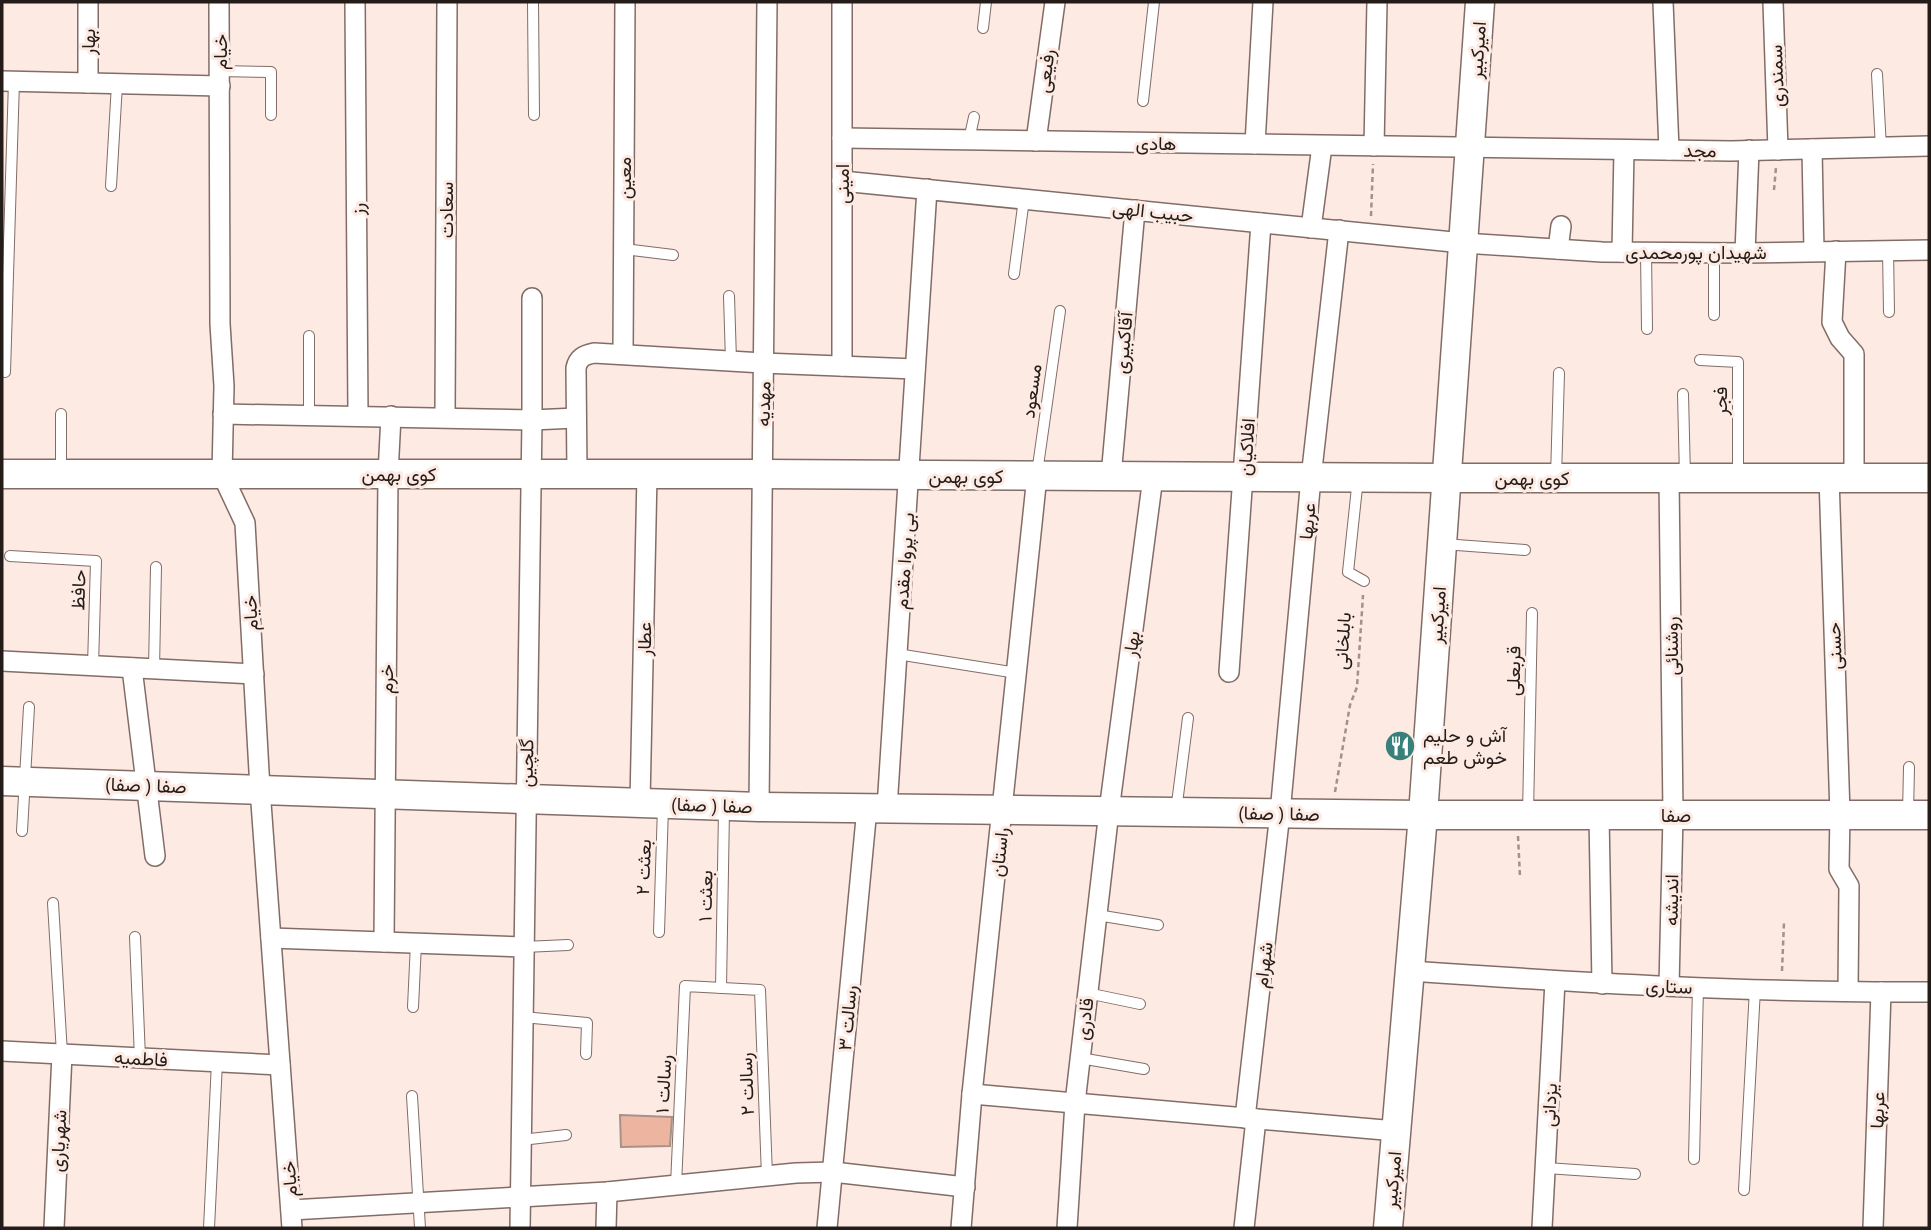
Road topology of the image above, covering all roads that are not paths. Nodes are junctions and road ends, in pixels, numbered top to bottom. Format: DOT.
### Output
graph roads {
  1 [pos="88,2"];
  2 [pos="219,2"];
  3 [pos="355,2"];
  4 [pos="447,2"];
  5 [pos="533,2"];
  6 [pos="625,2"];
  7 [pos="767,2"];
  8 [pos="842,2"];
  9 [pos="986,2"];
  10 [pos="1055,2"];
  11 [pos="1154,2"];
  12 [pos="1264,2"];
  13 [pos="1377,2"];
  14 [pos="1480,2"];
  15 [pos="1663,2"];
  16 [pos="1773,2"];
  17 [pos="983,28"];
  18 [pos="1877,74"];
  19 [pos="220,78"];
  20 [pos="8,81"];
  21 [pos="88,83"];
  22 [pos="117,84"];
  23 [pos="1143,101"];
  24 [pos="271,115"];
  25 [pos="534,115"];
  26 [pos="974,117"];
  27 [pos="842,138"];
  28 [pos="970,140"];
  29 [pos="1036,141"];
  30 [pos="1255,144"];
  31 [pos="1322,146"];
  32 [pos="1374,146"];
  33 [pos="1929,146"];
  34 [pos="1470,148"];
  35 [pos="1881,148"];
  36 [pos="1624,149"];
  37 [pos="1812,149"];
  38 [pos="1669,150"];
  39 [pos="1749,150"];
  40 [pos="1778,150"];
  41 [pos="842,181"];
  42 [pos="111,186"];
  43 [pos="927,188"];
  44 [pos="1024,198"];
  45 [pos="1135,209"];
  46 [pos="1261,223"];
  47 [pos="1561,226"];
  48 [pos="1311,228"];
  49 [pos="1339,230"];
  50 [pos="1463,243"];
  51 [pos="624,249"];
  52 [pos="1558,249"];
  53 [pos="1888,250"];
  54 [pos="1929,250"];
  55 [pos="1814,251"];
  56 [pos="1836,251"];
  57 [pos="1622,252"];
  58 [pos="1646,252"];
  59 [pos="1714,253"];
  60 [pos="1745,253"];
  61 [pos="673,255"];
  62 [pos="1014,274"];
  63 [pos="729,296"];
  64 [pos="532,298"];
  65 [pos="1059,311"];
  66 [pos="1889,312"];
  67 [pos="1714,315"];
  68 [pos="1647,329"];
  69 [pos="309,336"];
  70 [pos="624,355"];
  71 [pos="1700,360"];
  72 [pos="731,361"];
  73 [pos="763,363"];
  74 [pos="842,366"];
  75 [pos="915,369"];
  76 [pos="5,372"];
  77 [pos="1559,373"];
  78 [pos="1683,394"];
  79 [pos="61,414"];
  80 [pos="223,414"];
  81 [pos="309,415"];
  82 [pos="358,415"];
  83 [pos="391,416"];
  84 [pos="445,417"];
  85 [pos="576,418"];
  86 [pos="532,420"];
  87 [pos="2,474"];
  88 [pos="61,474"];
  89 [pos="222,474"];
  90 [pos="388,474"];
  91 [pos="531,474"];
  92 [pos="577,474"];
  93 [pos="647,474"];
  94 [pos="762,474"];
  95 [pos="909,475"];
  96 [pos="1037,476"];
  97 [pos="1111,476"];
  98 [pos="1153,477"];
  99 [pos="1244,477"];
  100 [pos="1677,477"];
  101 [pos="1738,477"];
  102 [pos="1841,477"];
  103 [pos="1311,478"];
  104 [pos="1358,478"];
  105 [pos="1447,478"];
  106 [pos="1556,478"];
  107 [pos="1929,478"];
  108 [pos="1442,544"];
  109 [pos="1525,550"];
  110 [pos="10,556"];
  111 [pos="156,567"];
  112 [pos="1364,581"];
  113 [pos="1532,613"];
  114 [pos="897,654"];
  115 [pos="2,662"];
  116 [pos="93,666"];
  117 [pos="132,668"];
  118 [pos="154,669"];
  119 [pos="1229,672"];
  120 [pos="1017,673"];
  121 [pos="254,674"];
  122 [pos="29,708"];
  123 [pos="1188,718"];
  124 [pos="1909,767"];
  125 [pos="13,781"];
  126 [pos="146,785"];
  127 [pos="260,789"];
  128 [pos="385,793"];
  129 [pos="526,799"];
  130 [pos="652,803"];
  131 [pos="724,806"];
  132 [pos="759,807"];
  133 [pos="877,808"];
  134 [pos="1003,810"];
  135 [pos="1108,811"];
  136 [pos="1176,812"];
  137 [pos="1280,813"];
  138 [pos="1840,814"];
  139 [pos="1423,815"];
  140 [pos="1522,815"];
  141 [pos="1599,815"];
  142 [pos="1673,815"];
  143 [pos="1919,815"];
  144 [pos="22,831"];
  145 [pos="155,856"];
  146 [pos="53,903"];
  147 [pos="1097,915"];
  148 [pos="1158,925"];
  149 [pos="659,932"];
  150 [pos="135,937"];
  151 [pos="271,938"];
  152 [pos="384,942"];
  153 [pos="416,943"];
  154 [pos="568,945"];
  155 [pos="524,947"];
  156 [pos="1410,971"];
  157 [pos="1555,981"];
  158 [pos="1602,984"];
  159 [pos="1670,986"];
  160 [pos="1698,987"];
  161 [pos="721,988"];
  162 [pos="1755,989"];
  163 [pos="1848,991"];
  164 [pos="1881,992"];
  165 [pos="1929,992"];
  166 [pos="1087,993"];
  167 [pos="1140,1004"];
  168 [pos="413,1007"];
  169 [pos="523,1017"];
  170 [pos="2,1051"];
  171 [pos="62,1054"];
  172 [pos="586,1054"];
  173 [pos="140,1058"];
  174 [pos="1080,1058"];
  175 [pos="217,1062"];
  176 [pos="281,1065"];
  177 [pos="1144,1069"];
  178 [pos="972,1094"];
  179 [pos="412,1096"];
  180 [pos="1075,1103"];
  181 [pos="1250,1118"];
  182 [pos="1396,1131"];
  183 [pos="566,1135"];
  184 [pos="521,1140"];
  185 [pos="1694,1159"];
  186 [pos="1546,1168"];
  187 [pos="833,1172"];
  188 [pos="1635,1174"];
  189 [pos="767,1176"];
  190 [pos="676,1185"];
  191 [pos="965,1187"];
  192 [pos="1744,1190"];
  193 [pos="607,1192"];
  194 [pos="521,1198"];
  195 [pos="418,1203"];
  196 [pos="292,1219"];
  197 [pos="54,1228"];
  198 [pos="209,1228"];
  199 [pos="420,1228"];
  200 [pos="520,1228"];
  201 [pos="606,1228"];
  202 [pos="827,1228"];
  203 [pos="961,1228"];
  204 [pos="1067,1228"];
  205 [pos="1244,1228"];
  206 [pos="1388,1228"];
  207 [pos="1542,1228"];
  208 [pos="1873,1228"];
  1 -- 21 [label="street, بهار"];
  2 -- 19 [label="street, خیام"];
  3 -- 82 [label="street, رز"];
  4 -- 84 [label="street, سعادت"];
  5 -- 25 [label="lane"];
  6 -- 51 [label="street, معین"];
  7 -- 73 [label="street, مهدیه"];
  8 -- 27 [label="street, امینی"];
  9 -- 17 [label="lane"];
  10 -- 29 [label="street, رفیعی"];
  11 -- 23 [label="lane"];
  12 -- 30 [label="street"];
  13 -- 32 [label="street"];
  14 -- 34 [label="street, امیرکبیر"];
  15 -- 38 [label="street"];
  16 -- 40 [label="street, سمندری"];
  18 -- 35 [label="lane"];
  19 -- 22 [label="street"];
  19 -- 24 [label="lane"];
  19 -- 80 [label="street, خیام"];
  20 -- 21 [label="street"];
  20 -- 76 [label="lane"];
  21 -- 22 [label="street"];
  22 -- 42 [label="lane"];
  26 -- 28 [label="lane"];
  27 -- 28 [label="street, هادی"];
  27 -- 41 [label="street, امینی"];
  28 -- 29 [label="street, هادی"];
  29 -- 30 [label="street, هادی"];
  30 -- 31 [label="street, هادی"];
  31 -- 32 [label="street, هادی"];
  31 -- 48 [label="street"];
  32 -- 34 [label="street, هادی"];
  33 -- 35 [label="street, مجد"];
  34 -- 36 [label="street, مجد"];
  34 -- 50 [label="street, امیرکبیر"];
  35 -- 37 [label="street, مجد"];
  36 -- 38 [label="street, مجد"];
  36 -- 57 [label="street"];
  37 -- 40 [label="street, مجد"];
  37 -- 55 [label="street"];
  38 -- 39 [label="street, مجد"];
  39 -- 40 [label="street, مجد"];
  39 -- 60 [label="street"];
  41 -- 43 [label="street, حبیب الهی"];
  41 -- 74 [label="street, امینی"];
  43 -- 44 [label="street, حبیب الهی"];
  43 -- 75 [label="street, بی پروا مقدم"];
  44 -- 45 [label="street, حبیب الهی"];
  44 -- 62 [label="lane"];
  45 -- 46 [label="street, حبیب الهی"];
  45 -- 97 [label="street, آقاکبیری"];
  46 -- 48 [label="street, حبیب الهی"];
  46 -- 99 [label="street, افلاکیان"];
  47 -- 52 [label="street"];
  48 -- 49 [label="street, حبیب الهی"];
  49 -- 50 [label="street, حبیب الهی"];
  49 -- 103 [label="street, عربها"];
  50 -- 52 [label="street, شهیدان پورمحمدی"];
  50 -- 105 [label="street, امیرکبیر"];
  51 -- 61 [label="lane"];
  51 -- 70 [label="street, معین"];
  52 -- 57 [label="street, شهیدان پورمحمدی"];
  53 -- 54 [label="street, شهیدان پورمحمدی"];
  53 -- 56 [label="street, شهیدان پورمحمدی"];
  53 -- 66 [label="lane"];
  55 -- 56 [label="street, شهیدان پورمحمدی"];
  55 -- 60 [label="street, شهیدان پورمحمدی"];
  56 -- 102 [label="street, حسنی"];
  57 -- 58 [label="street, شهیدان پورمحمدی"];
  58 -- 59 [label="street, شهیدان پورمحمدی"];
  58 -- 68 [label="lane"];
  59 -- 60 [label="street, شهیدان پورمحمدی"];
  59 -- 67 [label="lane"];
  63 -- 72 [label="lane"];
  64 -- 86 [label="street, گلچین"];
  65 -- 96 [label="lane, مسعود"];
  69 -- 81 [label="lane"];
  70 -- 72 [label="street"];
  70 -- 85 [label="street"];
  71 -- 101 [label="lane, فجر"];
  72 -- 73 [label="street"];
  73 -- 74 [label="street"];
  73 -- 94 [label="street, مهدیه"];
  74 -- 75 [label="street"];
  75 -- 95 [label="street, بی پروا مقدم"];
  77 -- 106 [label="lane"];
  78 -- 100 [label="lane"];
  79 -- 88 [label="lane"];
  80 -- 81 [label="street"];
  80 -- 89 [label="street, خیام"];
  81 -- 82 [label="street"];
  82 -- 83 [label="street"];
  83 -- 84 [label="street"];
  83 -- 90 [label="street, خرم"];
  84 -- 86 [label="street"];
  85 -- 86 [label="street"];
  85 -- 92 [label="street"];
  86 -- 91 [label="street, گلچین"];
  87 -- 88 [label="street, کوی بهمن"];
  88 -- 89 [label="street, کوی بهمن"];
  89 -- 90 [label="street, کوی بهمن"];
  89 -- 121 [label="street, خیام"];
  90 -- 91 [label="street, کوی بهمن"];
  90 -- 128 [label="street, خرم"];
  91 -- 92 [label="street, کوی بهمن"];
  91 -- 129 [label="street, گلچین"];
  92 -- 93 [label="street, کوی بهمن"];
  93 -- 94 [label="street, کوی بهمن"];
  93 -- 130 [label="street, عطار"];
  94 -- 95 [label="street, کوی بهمن"];
  94 -- 132 [label="street, مهدیه"];
  95 -- 96 [label="street, کوی بهمن"];
  95 -- 114 [label="street, بی پروا مقدم"];
  96 -- 97 [label="street, کوی بهمن"];
  96 -- 120 [label="street, راستان"];
  97 -- 98 [label="street, کوی بهمن"];
  98 -- 99 [label="street, کوی بهمن"];
  98 -- 135 [label="street, بهار"];
  99 -- 103 [label="street, کوی بهمن"];
  99 -- 119 [label="street, افلاکیان"];
  100 -- 101 [label="street, کوی بهمن"];
  100 -- 106 [label="street, کوی بهمن"];
  100 -- 142 [label="street, روشنائی"];
  101 -- 102 [label="street, کوی بهمن"];
  102 -- 107 [label="street, کوی بهمن"];
  102 -- 138 [label="street, حسنی"];
  103 -- 104 [label="street, کوی بهمن"];
  103 -- 137 [label="street, عربها"];
  104 -- 105 [label="street, کوی بهمن"];
  104 -- 112 [label="lane"];
  105 -- 106 [label="street, کوی بهمن"];
  105 -- 108 [label="street, امیرکبیر"];
  108 -- 109 [label="lane"];
  108 -- 139 [label="street, امیرکبیر"];
  110 -- 116 [label="lane, حافظ"];
  111 -- 118 [label="lane"];
  113 -- 140 [label="lane, قربعلی"];
  114 -- 120 [label="lane"];
  114 -- 133 [label="street, بی پروا مقدم"];
  115 -- 116 [label="street"];
  116 -- 117 [label="street"];
  117 -- 118 [label="street"];
  117 -- 126 [label="street"];
  118 -- 121 [label="street"];
  120 -- 134 [label="street, راستان"];
  121 -- 127 [label="street, خیام"];
  122 -- 125 [label="lane"];
  123 -- 136 [label="lane"];
  124 -- 143 [label="lane"];
  125 -- 126 [label="street, صفا ( صفا)"];
  125 -- 144 [label="lane"];
  126 -- 127 [label="street, صفا ( صفا)"];
  126 -- 145 [label="street"];
  127 -- 128 [label="street, صفا ( صفا)"];
  127 -- 151 [label="street, خیام"];
  128 -- 129 [label="street, صفا ( صفا)"];
  128 -- 152 [label="street, خرم"];
  129 -- 130 [label="street, صفا ( صفا)"];
  129 -- 155 [label="street, گلچین"];
  130 -- 131 [label="street, صفا ( صفا)"];
  130 -- 149 [label="lane, بعثت ۲"];
  131 -- 132 [label="street, صفا ( صفا)"];
  131 -- 161 [label="lane, بعثت ۱"];
  132 -- 133 [label="street, صفا ( صفا)"];
  133 -- 134 [label="street, صفا ( صفا)"];
  133 -- 187 [label="street, رسالت ۳"];
  134 -- 135 [label="street, صفا ( صفا)"];
  134 -- 178 [label="street, راستان"];
  135 -- 136 [label="street, صفا ( صفا)"];
  135 -- 147 [label="street, قادری"];
  136 -- 137 [label="street, صفا ( صفا)"];
  137 -- 139 [label="street, صفا ( صفا)"];
  137 -- 181 [label="street, شهرام"];
  138 -- 142 [label="street, صفا"];
  138 -- 143 [label="street, صفا"];
  138 -- 163 [label="street, حسنی"];
  139 -- 140 [label="street, صفا"];
  139 -- 156 [label="street, امیرکبیر"];
  140 -- 141 [label="street, صفا"];
  141 -- 142 [label="street, صفا"];
  141 -- 158 [label="street"];
  142 -- 159 [label="street, اندیشه"];
  146 -- 171 [label="lane"];
  147 -- 148 [label="lane"];
  147 -- 166 [label="street, قادری"];
  150 -- 173 [label="lane"];
  151 -- 152 [label="street"];
  151 -- 176 [label="street, خیام"];
  152 -- 153 [label="street"];
  153 -- 155 [label="street"];
  153 -- 168 [label="lane"];
  154 -- 155 [label="lane"];
  155 -- 169 [label="street, گلچین"];
  156 -- 157 [label="street, ستاری"];
  156 -- 182 [label="street, امیرکبیر"];
  157 -- 158 [label="street, ستاری"];
  157 -- 186 [label="street, یزدانی"];
  158 -- 159 [label="street, ستاری"];
  159 -- 160 [label="street, ستاری"];
  160 -- 162 [label="street, ستاری"];
  160 -- 185 [label="lane"];
  161 -- 189 [label="lane, رسالت ۲"];
  161 -- 190 [label="lane, رسالت ۱"];
  162 -- 163 [label="street, ستاری"];
  162 -- 192 [label="lane"];
  163 -- 164 [label="street, ستاری"];
  164 -- 165 [label="street, ستاری"];
  164 -- 208 [label="street, عربها"];
  166 -- 167 [label="lane"];
  166 -- 174 [label="street, قادری"];
  169 -- 172 [label="lane"];
  169 -- 184 [label="street, گلچین"];
  170 -- 171 [label="street, فاطمیه"];
  171 -- 173 [label="street, فاطمیه"];
  171 -- 197 [label="street, شهریاری"];
  173 -- 175 [label="street, فاطمیه"];
  174 -- 177 [label="lane"];
  174 -- 180 [label="street, قادری"];
  175 -- 176 [label="street, فاطمیه"];
  175 -- 198 [label="lane"];
  176 -- 196 [label="street, خیام"];
  178 -- 180 [label="street"];
  178 -- 191 [label="street, راستان"];
  179 -- 195 [label="lane"];
  180 -- 181 [label="street"];
  180 -- 204 [label="street, قادری"];
  181 -- 182 [label="street"];
  181 -- 205 [label="street, شهرام"];
  182 -- 206 [label="street, امیرکبیر"];
  183 -- 184 [label="lane"];
  184 -- 194 [label="street, گلچین"];
  186 -- 188 [label="lane"];
  186 -- 207 [label="street, یزدانی"];
  187 -- 189 [label="street"];
  187 -- 191 [label="street"];
  187 -- 202 [label="street, رسالت ۳"];
  189 -- 190 [label="street"];
  190 -- 193 [label="street"];
  191 -- 203 [label="street, راستان"];
  193 -- 194 [label="street"];
  193 -- 201 [label="street"];
  194 -- 195 [label="street"];
  194 -- 200 [label="street, گلچین"];
  195 -- 196 [label="street"];
  195 -- 199 [label="lane"];
}
